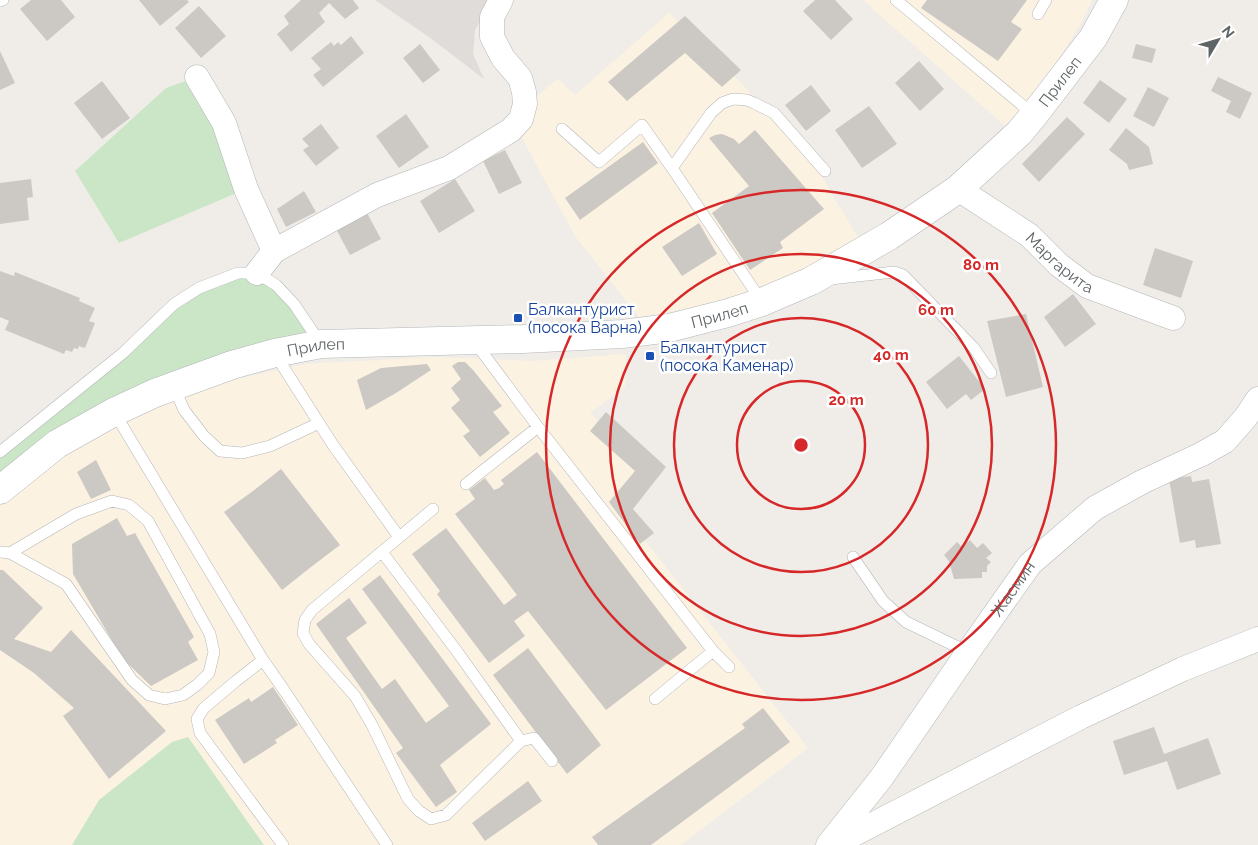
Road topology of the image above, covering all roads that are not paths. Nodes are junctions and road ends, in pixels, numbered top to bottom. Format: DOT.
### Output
graph roads {
  1 [pos="501,0"];
  2 [pos="896,0"];
  3 [pos="1046,0"];
  4 [pos="1114,0"];
  5 [pos="1038,14"];
  6 [pos="197,77"];
  7 [pos="1034,115"];
  8 [pos="562,129"];
  9 [pos="672,168"];
  10 [pos="825,170"];
  11 [pos="958,189"];
  12 [pos="274,251"];
  13 [pos="257,273"];
  14 [pos="811,281"];
  15 [pos="762,302"];
  16 [pos="1173,318"];
  17 [pos="473,339"];
  18 [pos="321,344"];
  19 [pos="275,353"];
  20 [pos="991,373"];
  21 [pos="174,386"];
  22 [pos="1258,399"];
  23 [pos="114,412"];
  24 [pos="319,423"];
  25 [pos="538,427"];
  26 [pos="0,452"];
  27 [pos="466,484"];
  28 [pos="0,490"];
  29 [pos="432,509"];
  30 [pos="399,537"];
  31 [pos="382,552"];
  32 [pos="5,553"];
  33 [pos="853,557"];
  34 [pos="1258,639"];
  35 [pos="713,651"];
  36 [pos="968,652"];
  37 [pos="263,660"];
  38 [pos="728,667"];
  39 [pos="655,699"];
  40 [pos="521,740"];
  41 [pos="552,761"];
  42 [pos="283,845"];
  43 [pos="386,845"];
  44 [pos="828,845"];
  45 [pos="833,845"];
  1 -- 12 [label="street"];
  2 -- 7 [label="lane"];
  3 -- 5 [label="lane"];
  4 -- 7 [label="street, Прилеп"];
  6 -- 12 [label="street"];
  7 -- 11 [label="street, Прилеп"];
  8 -- 9 [label="lane"];
  9 -- 10 [label="lane"];
  9 -- 15 [label="lane"];
  11 -- 14 [label="street, Прилеп"];
  11 -- 16 [label="street, Маргарита"];
  12 -- 13 [label="street"];
  13 -- 18 [label="lane"];
  13 -- 26 [label="lane"];
  14 -- 15 [label="street, Прилеп"];
  14 -- 20 [label="lane"];
  15 -- 17 [label="street, Прилеп"];
  17 -- 18 [label="street, Прилеп"];
  17 -- 25 [label="lane"];
  18 -- 19 [label="street, Прилеп"];
  19 -- 21 [label="street, Прилеп"];
  19 -- 24 [label="lane"];
  21 -- 23 [label="street, Прилеп"];
  21 -- 24 [label="lane"];
  22 -- 36 [label="street, Жасмин"];
  23 -- 28 [label="street, Прилеп"];
  23 -- 37 [label="lane"];
  24 -- 30 [label="lane"];
  25 -- 27 [label="lane"];
  25 -- 35 [label="lane"];
  29 -- 30 [label="lane"];
  30 -- 31 [label="lane"];
  31 -- 40 [label="lane"];
  31 -- 40 [label="lane"];
  32 -- 32 [label="lane"];
  33 -- 36 [label="lane"];
  34 -- 45 [label="street"];
  35 -- 38 [label="lane"];
  35 -- 39 [label="lane"];
  36 -- 44 [label="street, Жасмин"];
  37 -- 42 [label="lane"];
  37 -- 43 [label="lane"];
  40 -- 41 [label="lane"];
}
